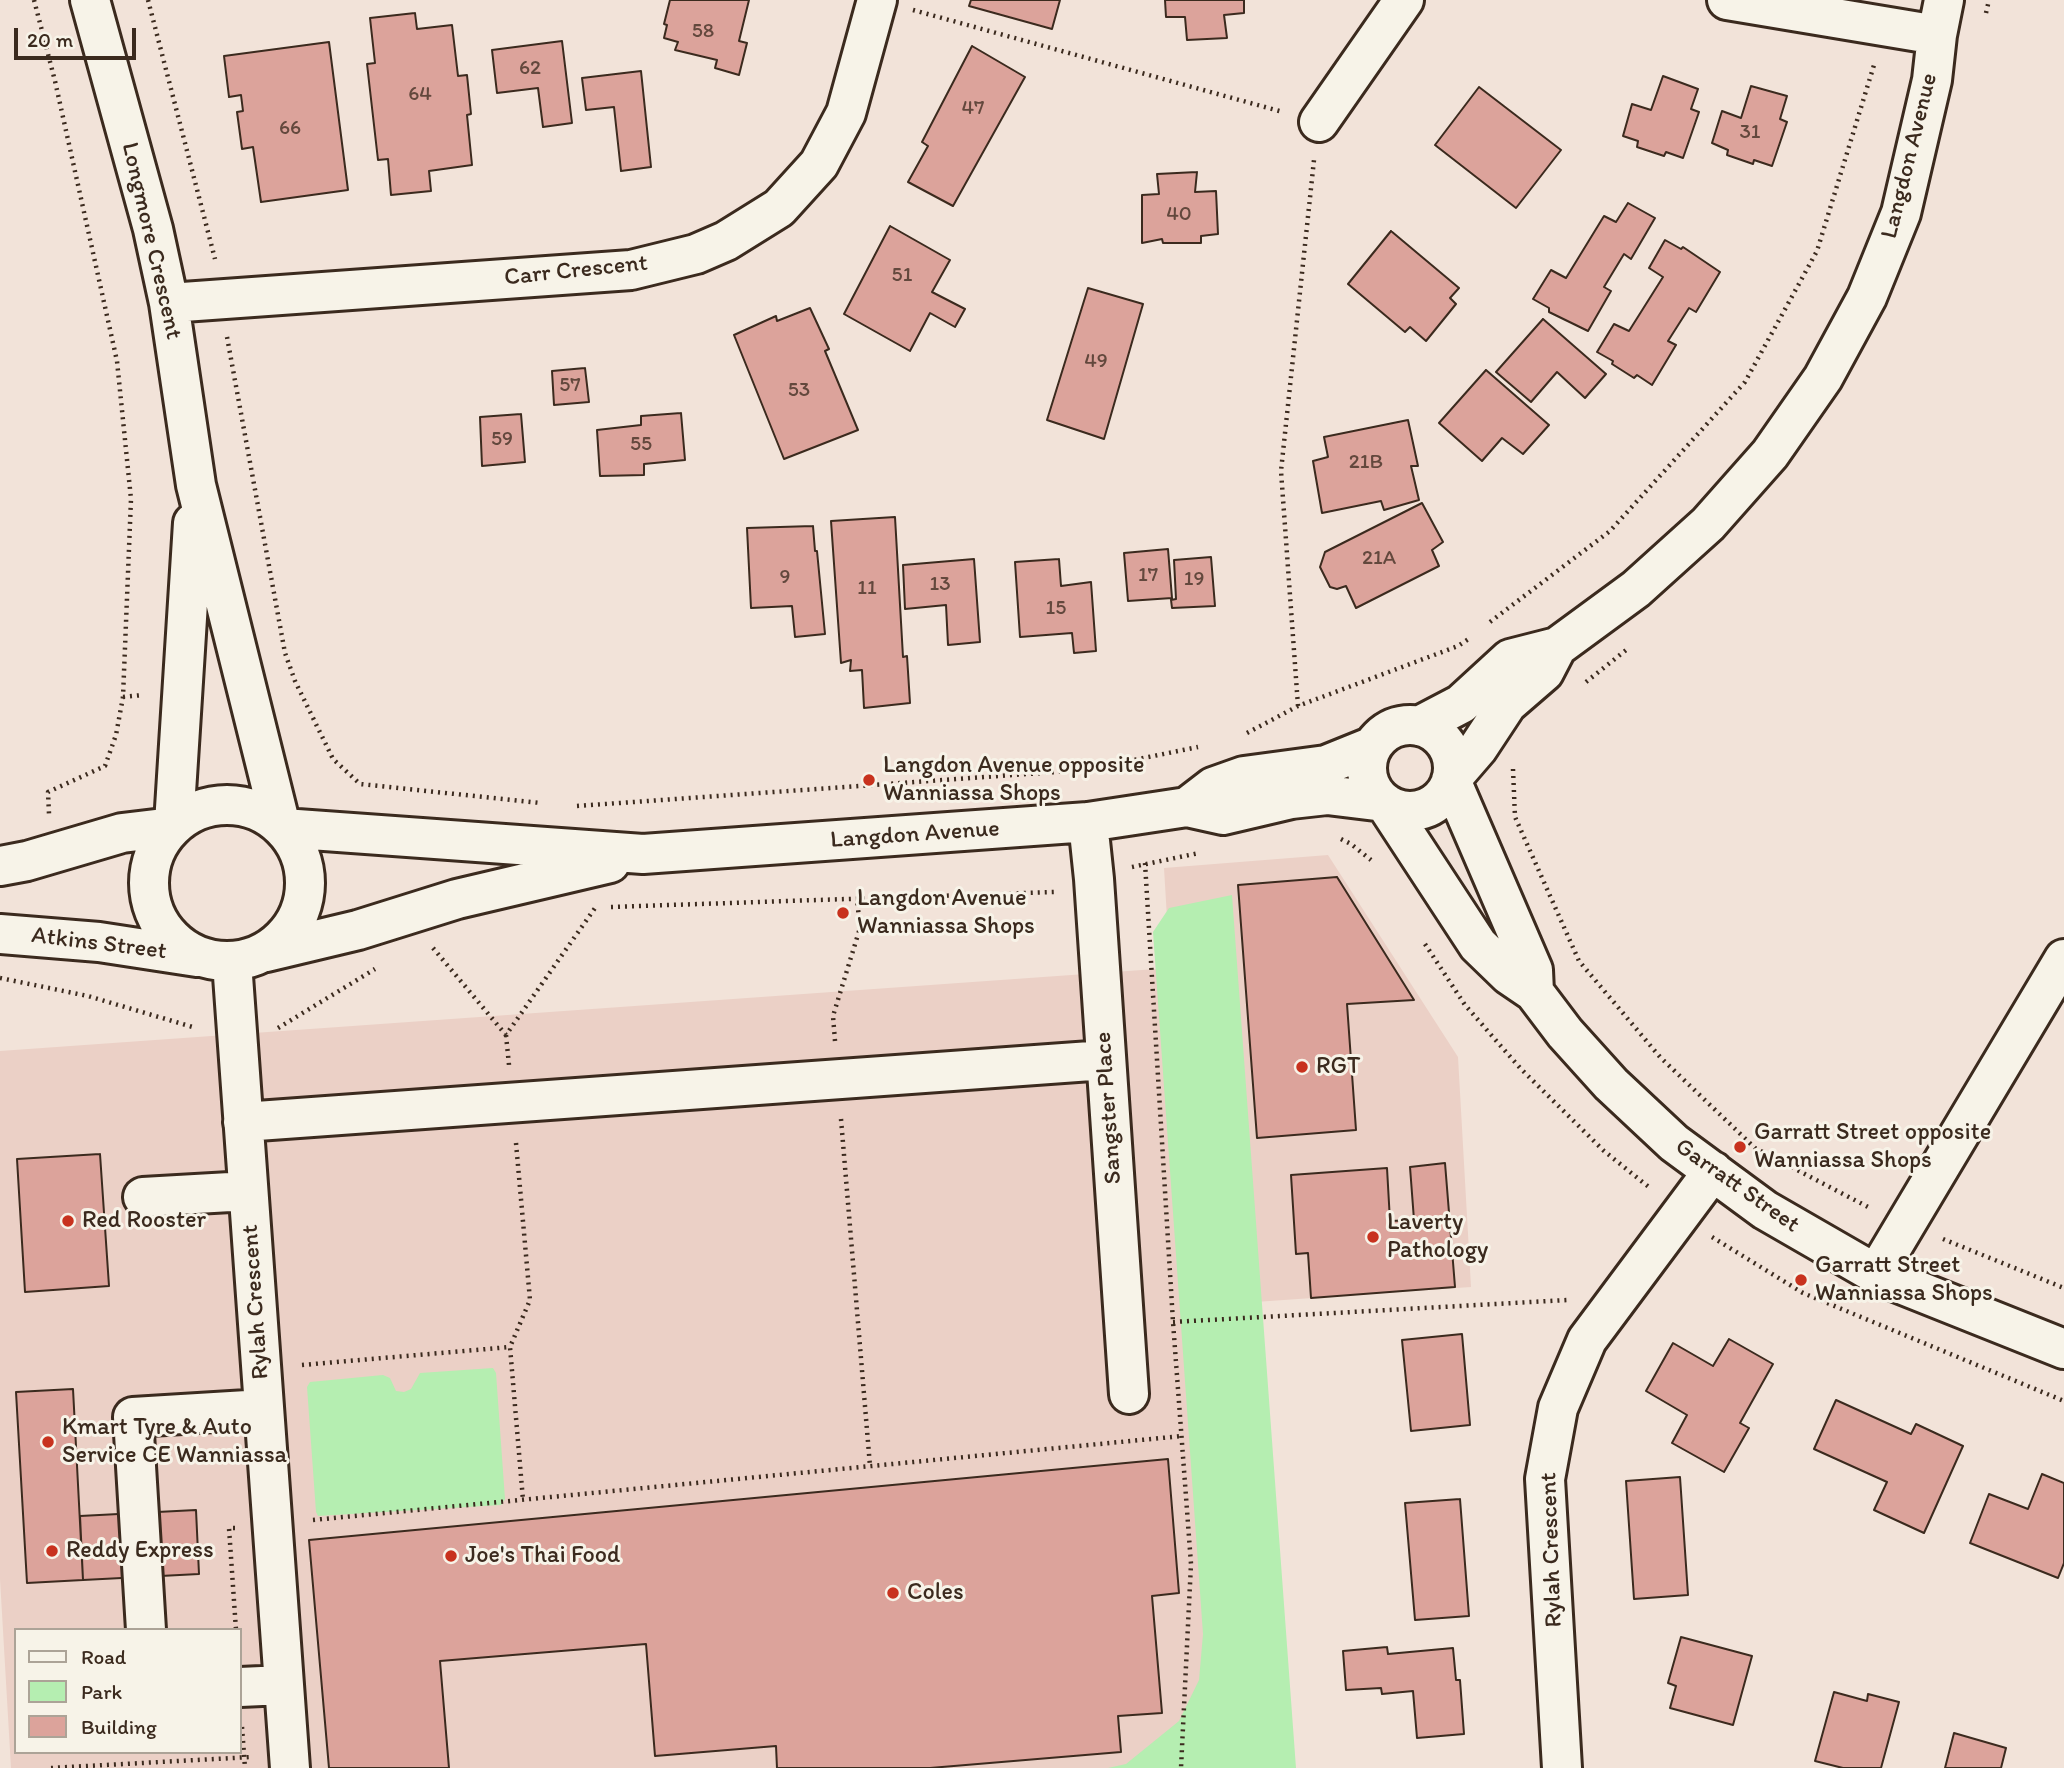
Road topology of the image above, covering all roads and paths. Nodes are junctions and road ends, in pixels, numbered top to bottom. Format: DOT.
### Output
graph roads {
  1 [pos="34,0"];
  2 [pos="90,0"];
  3 [pos="148,0"];
  4 [pos="1404,0"];
  5 [pos="1727,0"];
  6 [pos="890,4"];
  7 [pos="1941,18"];
  8 [pos="1884,26"];
  9 [pos="1319,122"];
  10 [pos="216,262"];
  11 [pos="169,303"];
  12 [pos="230,357"];
  13 [pos="196,485"];
  14 [pos="1557,647"];
  15 [pos="1298,706"];
  16 [pos="1419,726"];
  17 [pos="1245,734"];
  18 [pos="1201,746"];
  19 [pos="1373,746"];
  20 [pos="1452,779"];
  21 [pos="48,792"];
  22 [pos="1384,802"];
  23 [pos="547,804"];
  24 [pos="574,806"];
  25 [pos="1187,807"];
  26 [pos="1515,817"];
  27 [pos="1088,822"];
  28 [pos="173,826"];
  29 [pos="282,827"];
  30 [pos="1334,836"];
  31 [pos="1209,851"];
  32 [pos="643,854"];
  33 [pos="0,866"];
  34 [pos="1374,866"];
  35 [pos="1058,892"];
  36 [pos="857,898"];
  37 [pos="609,907"];
  38 [pos="586,908"];
  39 [pos="0,934"];
  40 [pos="442,941"];
  41 [pos="1424,942"];
  42 [pos="431,945"];
  43 [pos="423,947"];
  44 [pos="232,957"];
  45 [pos="2064,959"];
  46 [pos="385,964"];
  47 [pos="0,978"];
  48 [pos="1534,992"];
  49 [pos="201,1030"];
  50 [pos="272,1031"];
  51 [pos="506,1035"];
  52 [pos="1105,1060"];
  53 [pos="838,1079"];
  54 [pos="512,1103"];
  55 [pos="243,1122"];
  56 [pos="1713,1171"];
  57 [pos="248,1191"];
  58 [pos="143,1197"];
  59 [pos="1869,1207"];
  60 [pos="1681,1214"];
  61 [pos="1954,1244"];
  62 [pos="1876,1273"];
  63 [pos="2064,1288"];
  64 [pos="1601,1321"];
  65 [pos="1173,1322"];
  66 [pos="510,1347"];
  67 [pos="2064,1349"];
  68 [pos="299,1366"];
  69 [pos="1129,1394"];
  70 [pos="264,1409"];
  71 [pos="1182,1436"];
  72 [pos="870,1466"];
  73 [pos="523,1500"];
  74 [pos="273,1524"];
  75 [pos="146,1628"];
  76 [pos="236,1628"];
  77 [pos="284,1685"];
  78 [pos="242,1687"];
  79 [pos="244,1757"];
  80 [pos="290,1762"];
  81 [pos="1566,1766"];
  82 [pos="51,1768"];
  83 [pos="245,1768"];
  84 [pos="1181,1768"];
  1 -- 21 [label="path"];
  2 -- 11 [label="street, Longmore Crescent"];
  3 -- 10 [label="path"];
  4 -- 9 [label="street"];
  5 -- 8 [label="street"];
  6 -- 9 [label="path"];
  6 -- 11 [label="street, Carr Crescent"];
  7 -- 8 [label="street"];
  7 -- 14 [label="street, Langdon Avenue"];
  8 -- 15 [label="path"];
  9 -- 15 [label="path"];
  11 -- 13 [label="street, Longmore Crescent"];
  12 -- 23 [label="path"];
  13 -- 28 [label="street, Longmore Crescent"];
  13 -- 29 [label="street, Longmore Crescent"];
  14 -- 16 [label="street, Langdon Avenue"];
  14 -- 20 [label="street, Langdon Avenue"];
  15 -- 17 [label="path"];
  16 -- 19 [label="street"];
  16 -- 20 [label="street"];
  18 -- 24 [label="path"];
  19 -- 22 [label="street"];
  19 -- 25 [label="street, Langdon Avenue"];
  20 -- 22 [label="street"];
  20 -- 48 [label="street, Garratt Street"];
  22 -- 25 [label="street, Langdon Avenue"];
  22 -- 48 [label="street, Garratt Street"];
  25 -- 27 [label="street, Langdon Avenue"];
  26 -- 59 [label="path"];
  27 -- 32 [label="street, Langdon Avenue"];
  27 -- 52 [label="street, Sangster Place"];
  28 -- 29 [label="street"];
  28 -- 33 [label="street"];
  28 -- 44 [label="street"];
  29 -- 32 [label="street, Langdon Avenue"];
  29 -- 44 [label="street"];
  30 -- 34 [label="path"];
  31 -- 65 [label="path"];
  32 -- 44 [label="street, Langdon Avenue"];
  35 -- 36 [label="path"];
  36 -- 37 [label="path"];
  36 -- 53 [label="path"];
  38 -- 51 [label="path"];
  39 -- 44 [label="street, Atkins Street"];
  40 -- 42 [label="path"];
  41 -- 60 [label="path"];
  42 -- 43 [label="path"];
  42 -- 51 [label="path"];
  44 -- 55 [label="street, Rylah Crescent"];
  45 -- 62 [label="street"];
  46 -- 50 [label="path"];
  47 -- 49 [label="path"];
  48 -- 56 [label="street, Garratt Street"];
  51 -- 54 [label="path"];
  52 -- 53 [label="street"];
  52 -- 69 [label="street, Sangster Place"];
  53 -- 54 [label="street"];
  53 -- 72 [label="path"];
  54 -- 55 [label="street"];
  54 -- 66 [label="path"];
  55 -- 57 [label="street, Rylah Crescent"];
  56 -- 60 [label="street, Rylah Crescent"];
  56 -- 62 [label="street, Garratt Street"];
  57 -- 58 [label="street"];
  57 -- 70 [label="street, Rylah Crescent"];
  60 -- 64 [label="street, Rylah Crescent"];
  61 -- 63 [label="path"];
  62 -- 67 [label="street, Garratt Street"];
  64 -- 65 [label="path"];
  64 -- 81 [label="street, Rylah Crescent"];
  65 -- 71 [label="path"];
  66 -- 68 [label="path"];
  66 -- 73 [label="path"];
  70 -- 74 [label="street, Rylah Crescent"];
  70 -- 75 [label="street"];
  71 -- 72 [label="path"];
  71 -- 84 [label="path"];
  72 -- 73 [label="path"];
  73 -- 74 [label="path"];
  74 -- 76 [label="path"];
  74 -- 77 [label="street, Rylah Crescent"];
  77 -- 78 [label="street"];
  77 -- 80 [label="street, Rylah Crescent"];
  79 -- 80 [label="path"];
  79 -- 82 [label="path"];
  79 -- 83 [label="path"];
}
